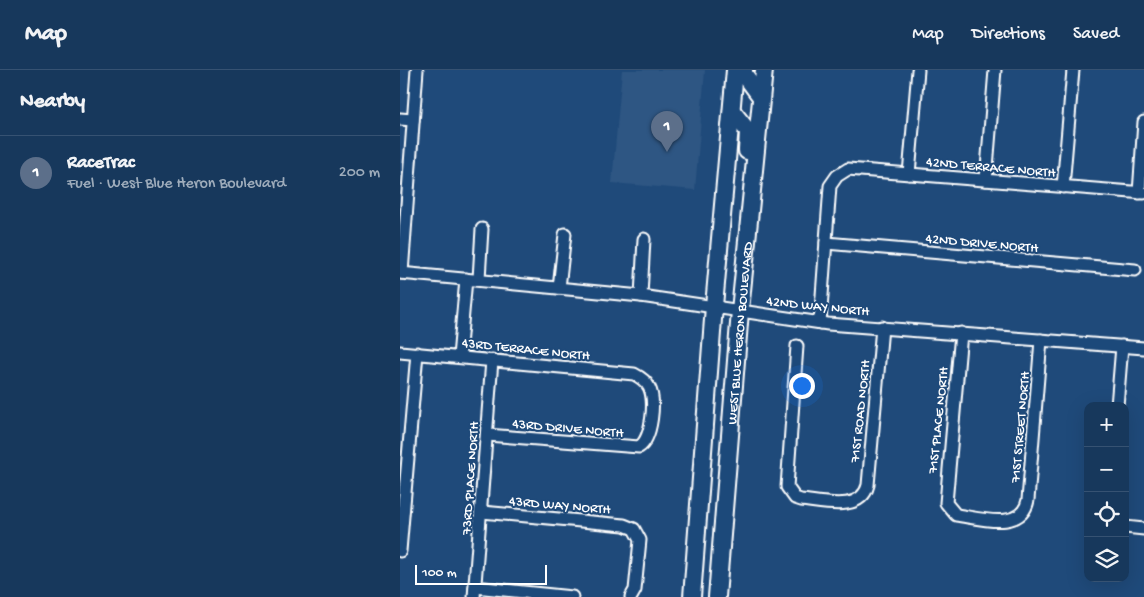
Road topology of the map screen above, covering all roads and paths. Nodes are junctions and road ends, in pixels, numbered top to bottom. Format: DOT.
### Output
graph roads {
  1 [pos="417,70"];
  2 [pos="735,70"];
  3 [pos="744,70"];
  4 [pos="764,70"];
  5 [pos="918,70"];
  6 [pos="995,70"];
  7 [pos="1073,70"];
  8 [pos="761,97"];
  9 [pos="732,111"];
  10 [pos="400,119"];
  11 [pos="413,120"];
  12 [pos="1144,122"];
  13 [pos="909,174"];
  14 [pos="986,180"];
  15 [pos="1063,187"];
  16 [pos="1141,193"];
  17 [pos="750,215"];
  18 [pos="482,229"];
  19 [pos="565,234"];
  20 [pos="644,240"];
  21 [pos="826,243"];
  22 [pos="1135,270"];
  23 [pos="401,273"];
  24 [pos="466,279"];
  25 [pos="479,279"];
  26 [pos="560,288"];
  27 [pos="641,296"];
  28 [pos="714,306"];
  29 [pos="740,311"];
  30 [pos="820,323"];
  31 [pos="882,327"];
  32 [pos="961,333"];
  33 [pos="1041,340"];
  34 [pos="797,346"];
  35 [pos="1122,346"];
  36 [pos="1144,348"];
  37 [pos="400,352"];
  38 [pos="417,353"];
  39 [pos="458,356"];
  40 [pos="492,360"];
  41 [pos="1117,402"];
  42 [pos="405,428"];
  43 [pos="487,435"];
  44 [pos="644,444"];
  45 [pos="402,505"];
  46 [pos="482,512"];
  47 [pos="1022,515"];
  48 [pos="1129,527"];
  49 [pos="1144,529"];
  50 [pos="400,551"];
  51 [pos="474,592"];
  52 [pos="572,597"];
  53 [pos="631,597"];
  54 [pos="692,597"];
  55 [pos="717,597"];
  1 -- 11 [label="street"];
  2 -- 9 [label="highway, WEST BLUE HERON BOULEVARD"];
  3 -- 8 [label="highway"];
  4 -- 8 [label="highway, WEST BLUE HERON BOULEVARD"];
  5 -- 13 [label="street"];
  6 -- 14 [label="street"];
  7 -- 15 [label="street"];
  8 -- 17 [label="highway, WEST BLUE HERON BOULEVARD"];
  9 -- 17 [label="highway"];
  9 -- 28 [label="highway, WEST BLUE HERON BOULEVARD"];
  10 -- 11 [label="street"];
  11 -- 23 [label="street"];
  12 -- 16 [label="street"];
  13 -- 14 [label="street, 42ND TERRACE NORTH"];
  13 -- 21 [label="street, 42ND TERRACE NORTH"];
  14 -- 15 [label="street, 42ND TERRACE NORTH"];
  15 -- 16 [label="street, 42ND TERRACE NORTH"];
  17 -- 29 [label="highway, WEST BLUE HERON BOULEVARD"];
  18 -- 25 [label="street"];
  19 -- 26 [label="street"];
  20 -- 27 [label="street"];
  21 -- 22 [label="street, 42ND DRIVE NORTH"];
  21 -- 30 [label="street"];
  23 -- 24 [label="street, 42ND WAY NORTH"];
  24 -- 25 [label="street, 42ND WAY NORTH"];
  24 -- 39 [label="street"];
  25 -- 26 [label="street, 42ND WAY NORTH"];
  26 -- 27 [label="street, 42ND WAY NORTH"];
  27 -- 28 [label="street, 42ND WAY NORTH"];
  28 -- 29 [label="street, 42ND WAY NORTH"];
  28 -- 54 [label="highway, WEST BLUE HERON BOULEVARD"];
  29 -- 30 [label="street, 42ND WAY NORTH"];
  29 -- 55 [label="highway, WEST BLUE HERON BOULEVARD"];
  30 -- 31 [label="street, 42ND WAY NORTH"];
  31 -- 32 [label="street, 42ND WAY NORTH"];
  31 -- 34 [label="street, 71ST ROAD NORTH"];
  32 -- 33 [label="street, 42ND WAY NORTH"];
  32 -- 47 [label="street, 71ST PLACE NORTH"];
  33 -- 35 [label="street, 42ND WAY NORTH"];
  33 -- 47 [label="street, 71ST STREET NORTH"];
  35 -- 36 [label="street, 42ND WAY NORTH"];
  35 -- 41 [label="street"];
  37 -- 38 [label="street, 43RD TERRACE NORTH"];
  38 -- 39 [label="street, 43RD TERRACE NORTH"];
  38 -- 42 [label="street"];
  39 -- 40 [label="street, 43RD TERRACE NORTH"];
  40 -- 43 [label="street, 73RD PLACE NORTH"];
  40 -- 44 [label="street, 43RD TERRACE NORTH"];
  42 -- 45 [label="street"];
  43 -- 44 [label="street, 43RD DRIVE NORTH"];
  43 -- 46 [label="street, 73RD PLACE NORTH"];
  45 -- 50 [label="street"];
  46 -- 51 [label="street, 73RD PLACE NORTH"];
  46 -- 53 [label="street, 43RD WAY NORTH"];
  48 -- 49 [label="street"];
  51 -- 52 [label="street"];
}
